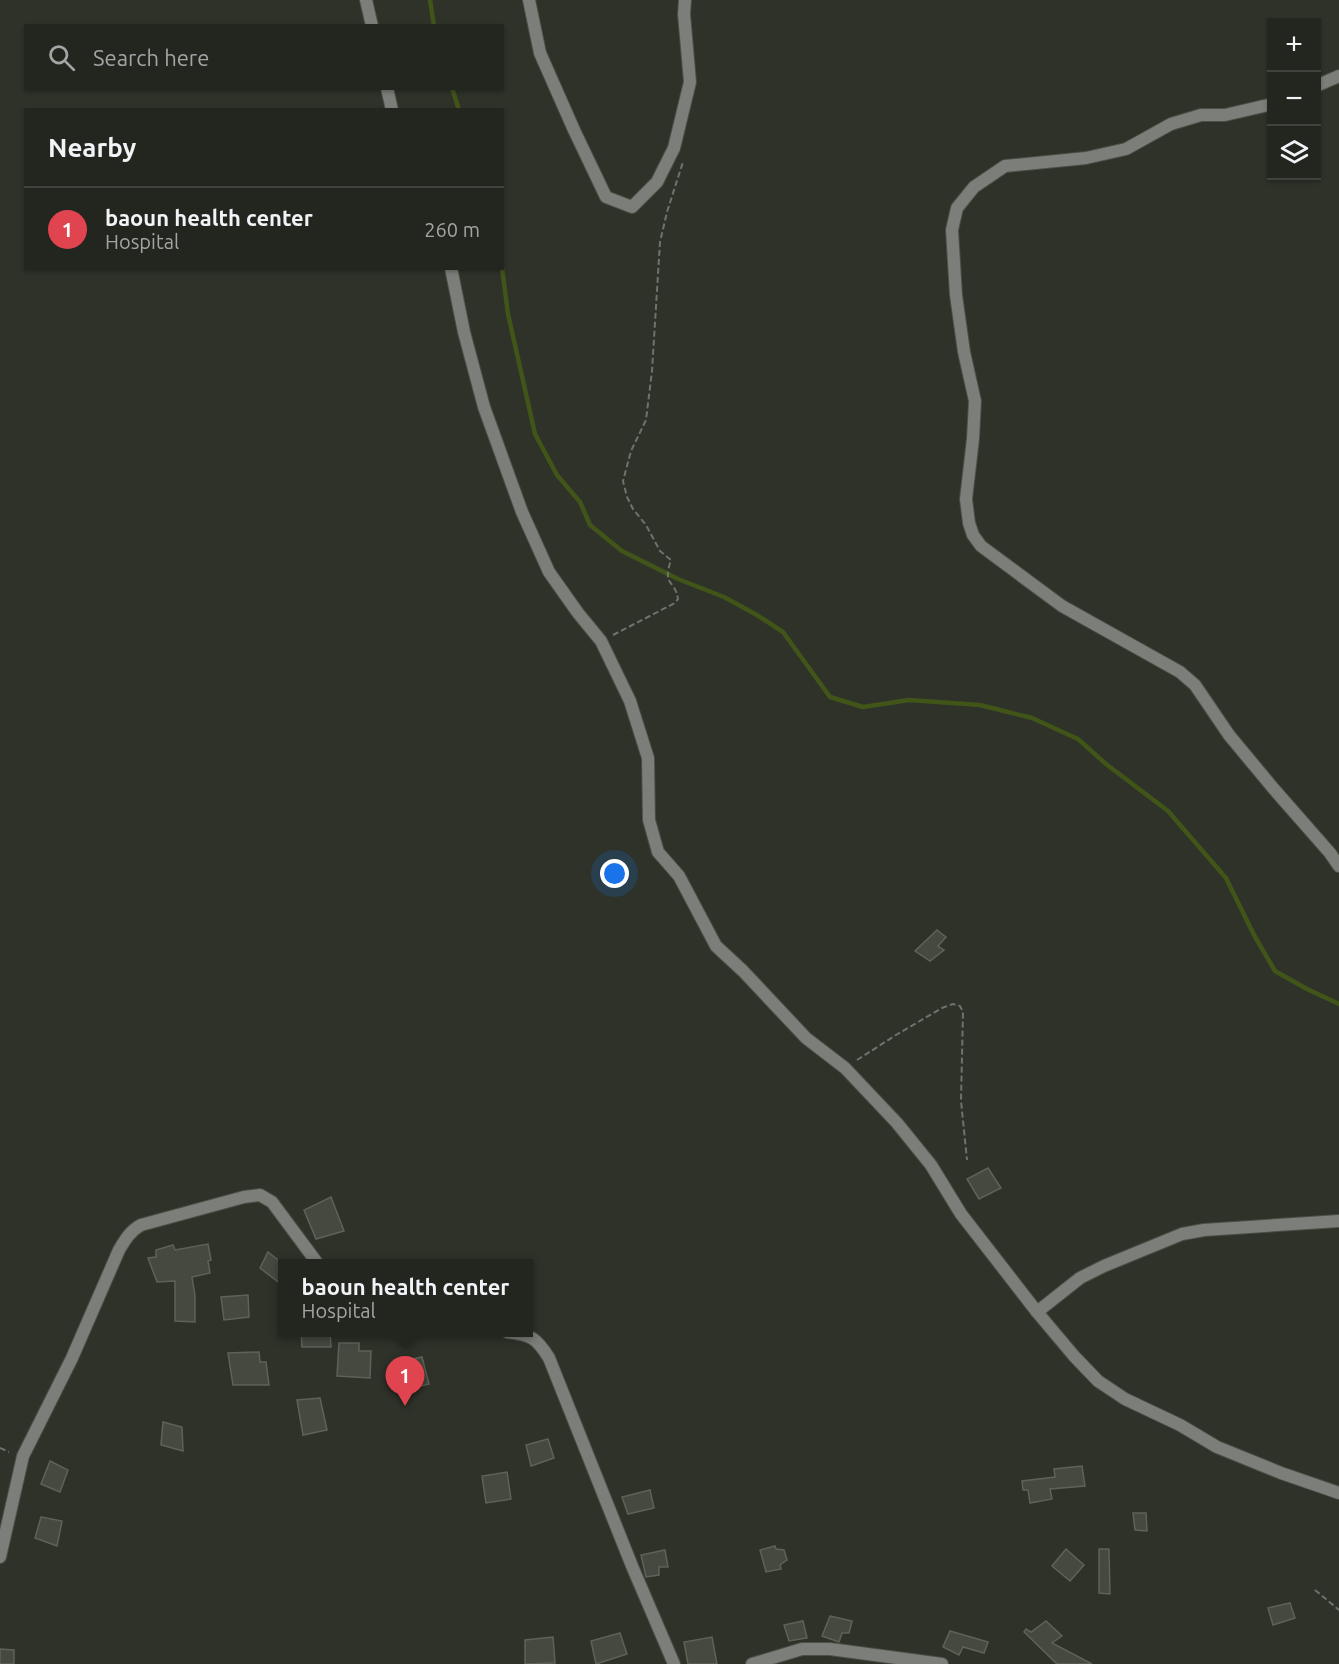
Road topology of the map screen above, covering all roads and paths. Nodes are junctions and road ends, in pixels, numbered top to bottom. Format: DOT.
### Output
graph roads {
  1 [pos="366,0"];
  2 [pos="530,0"];
  3 [pos="685,0"];
  4 [pos="372,24"];
  5 [pos="1339,76"];
  6 [pos="1321,84"];
  7 [pos="387,90"];
  8 [pos="1267,105"];
  9 [pos="392,108"];
  10 [pos="684,159"];
  11 [pos="452,270"];
  12 [pos="601,641"];
  13 [pos="1339,866"];
  14 [pos="845,1068"];
  15 [pos="967,1160"];
  16 [pos="1339,1221"];
  17 [pos="315,1259"];
  18 [pos="1037,1312"];
  19 [pos="529,1337"];
  20 [pos="1339,1493"];
  21 [pos="0,1557"];
  22 [pos="1315,1590"];
  23 [pos="1339,1610"];
  24 [pos="674,1664"];
  25 [pos="752,1664"];
  26 [pos="942,1664"];
  1 -- 4 [label="street"];
  2 -- 3 [label="street"];
  5 -- 6 [label="street"];
  7 -- 9 [label="street"];
  8 -- 13 [label="street"];
  10 -- 12 [label="path"];
  11 -- 12 [label="street"];
  12 -- 14 [label="street"];
  14 -- 15 [label="path"];
  14 -- 18 [label="street"];
  16 -- 18 [label="street"];
  17 -- 21 [label="street"];
  18 -- 20 [label="street"];
  19 -- 24 [label="street"];
  22 -- 23 [label="path"];
  25 -- 26 [label="street"];
}
